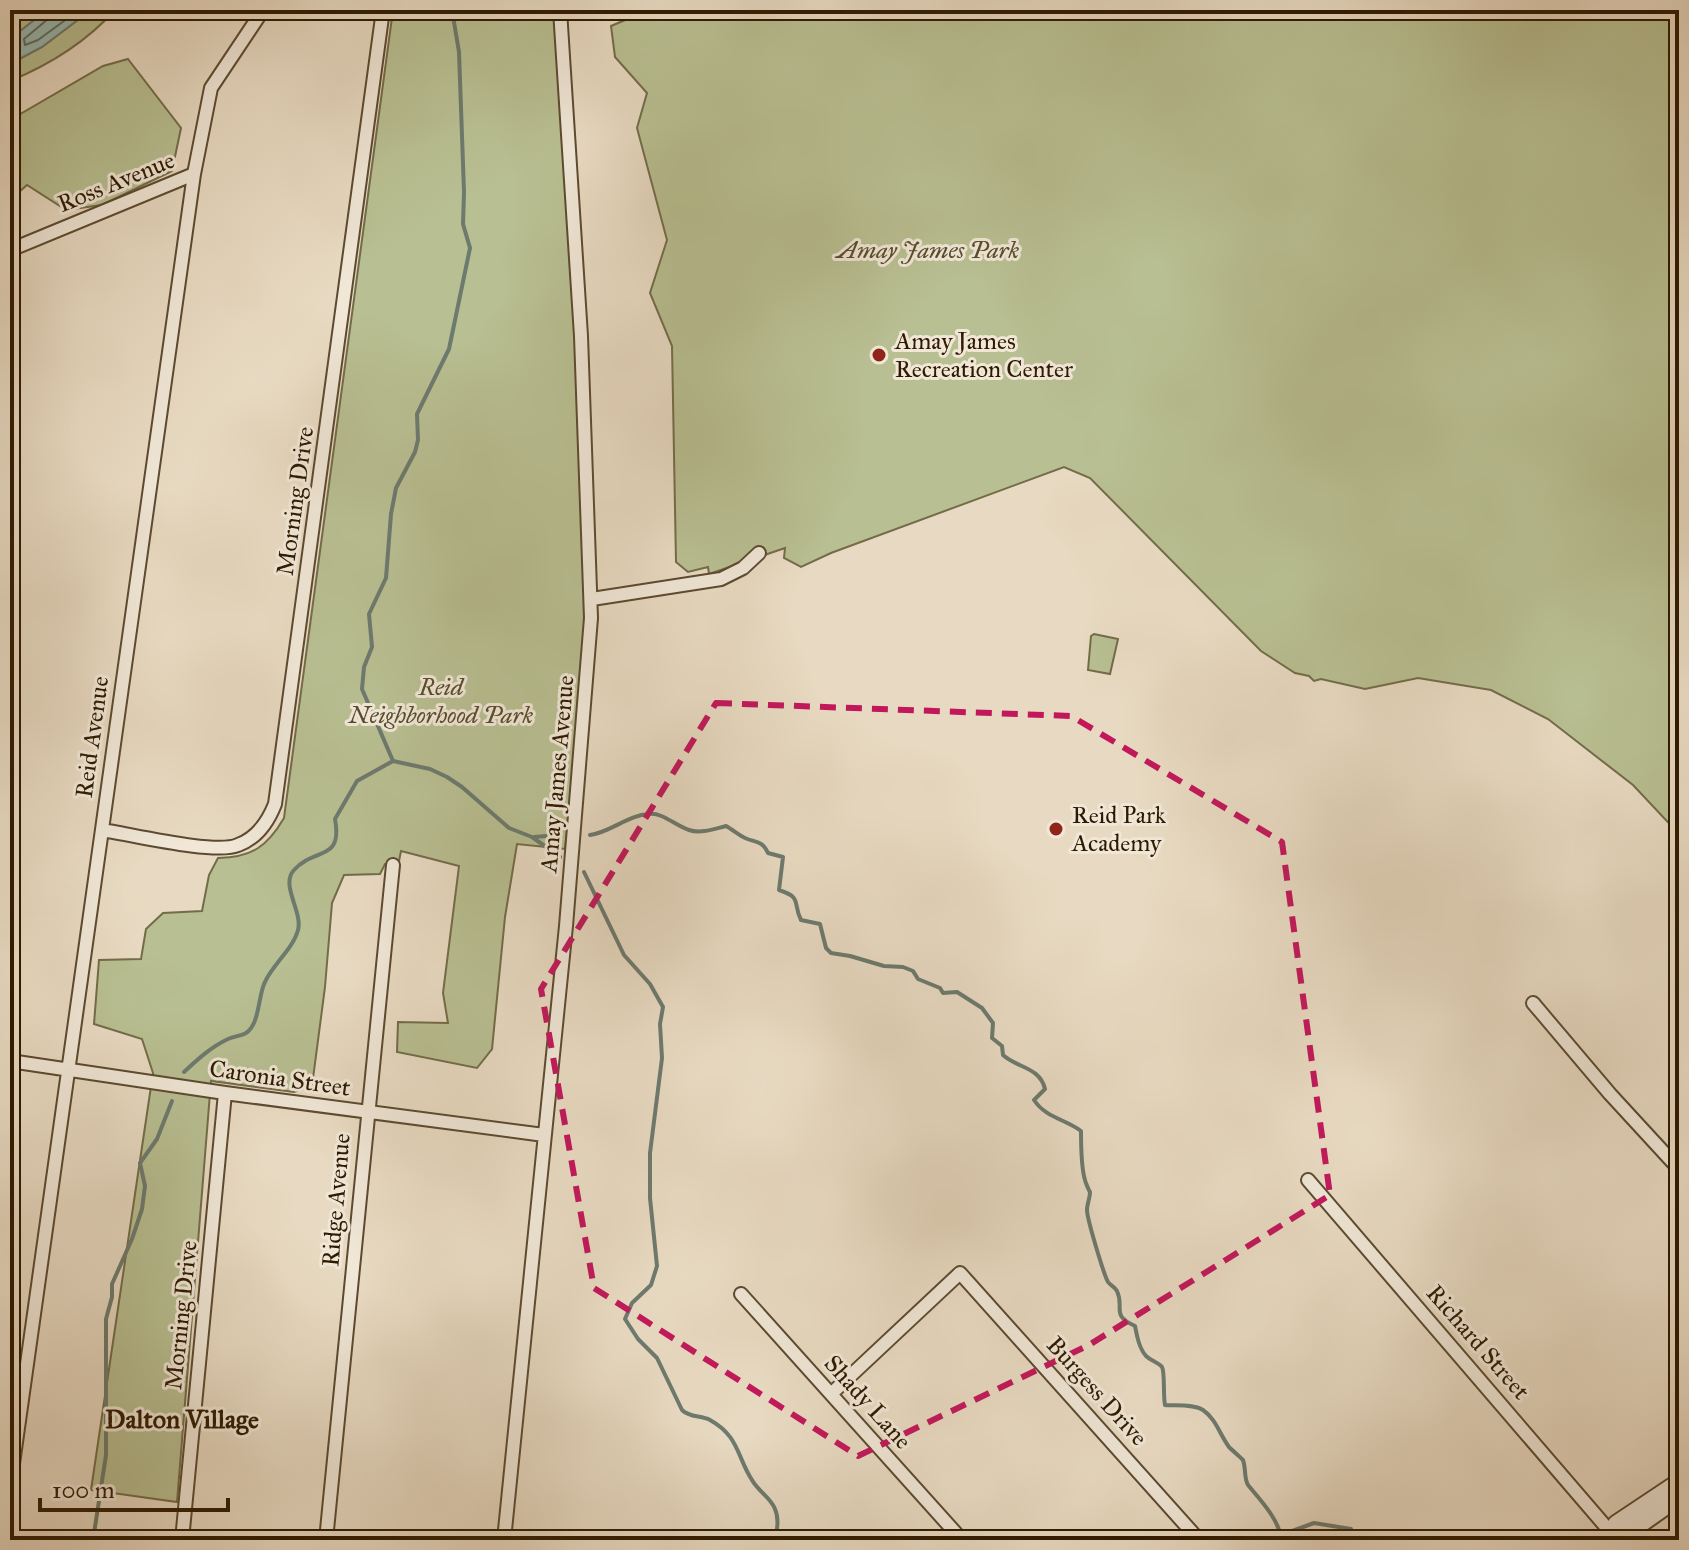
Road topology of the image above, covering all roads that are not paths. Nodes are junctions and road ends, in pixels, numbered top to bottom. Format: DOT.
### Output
graph roads {
  1 [pos="263,10"];
  2 [pos="383,10"];
  3 [pos="560,10"];
  4 [pos="194,174"];
  5 [pos="10,250"];
  6 [pos="759,553"];
  7 [pos="592,599"];
  8 [pos="102,830"];
  9 [pos="393,865"];
  10 [pos="1533,1003"];
  11 [pos="10,1061"];
  12 [pos="68,1068"];
  13 [pos="225,1093"];
  14 [pos="367,1112"];
  15 [pos="544,1135"];
  16 [pos="1679,1169"];
  17 [pos="1308,1180"];
  18 [pos="741,1294"];
  19 [pos="831,1394"];
  20 [pos="1679,1482"];
  21 [pos="10,1485"];
  22 [pos="1679,1497"];
  23 [pos="1610,1537"];
  24 [pos="182,1540"];
  25 [pos="326,1540"];
  26 [pos="504,1540"];
  27 [pos="962,1540"];
  28 [pos="1199,1540"];
  1 -- 4 [label="street, Reid Avenue"];
  2 -- 8 [label="street, Morning Drive"];
  3 -- 7 [label="street, Amay James Avenue"];
  4 -- 5 [label="street, Ross Avenue"];
  4 -- 8 [label="street, Reid Avenue"];
  6 -- 7 [label="street"];
  7 -- 15 [label="street, Amay James Avenue"];
  8 -- 12 [label="street, Reid Avenue"];
  9 -- 14 [label="street, Ridge Avenue"];
  10 -- 16 [label="street"];
  11 -- 12 [label="street, Caronia Street"];
  12 -- 13 [label="street, Caronia Street"];
  12 -- 21 [label="street, Reid Avenue"];
  13 -- 14 [label="street, Caronia Street"];
  13 -- 24 [label="street, Morning Drive"];
  14 -- 15 [label="street, Caronia Street"];
  14 -- 25 [label="street, Ridge Avenue"];
  15 -- 26 [label="street, Amay James Avenue"];
  17 -- 23 [label="street, Richard Street"];
  18 -- 19 [label="street, Shady Lane"];
  19 -- 27 [label="street, Shady Lane"];
  19 -- 28 [label="street, Burgess Drive"];
  20 -- 23 [label="street"];
  22 -- 23 [label="street"];
}
